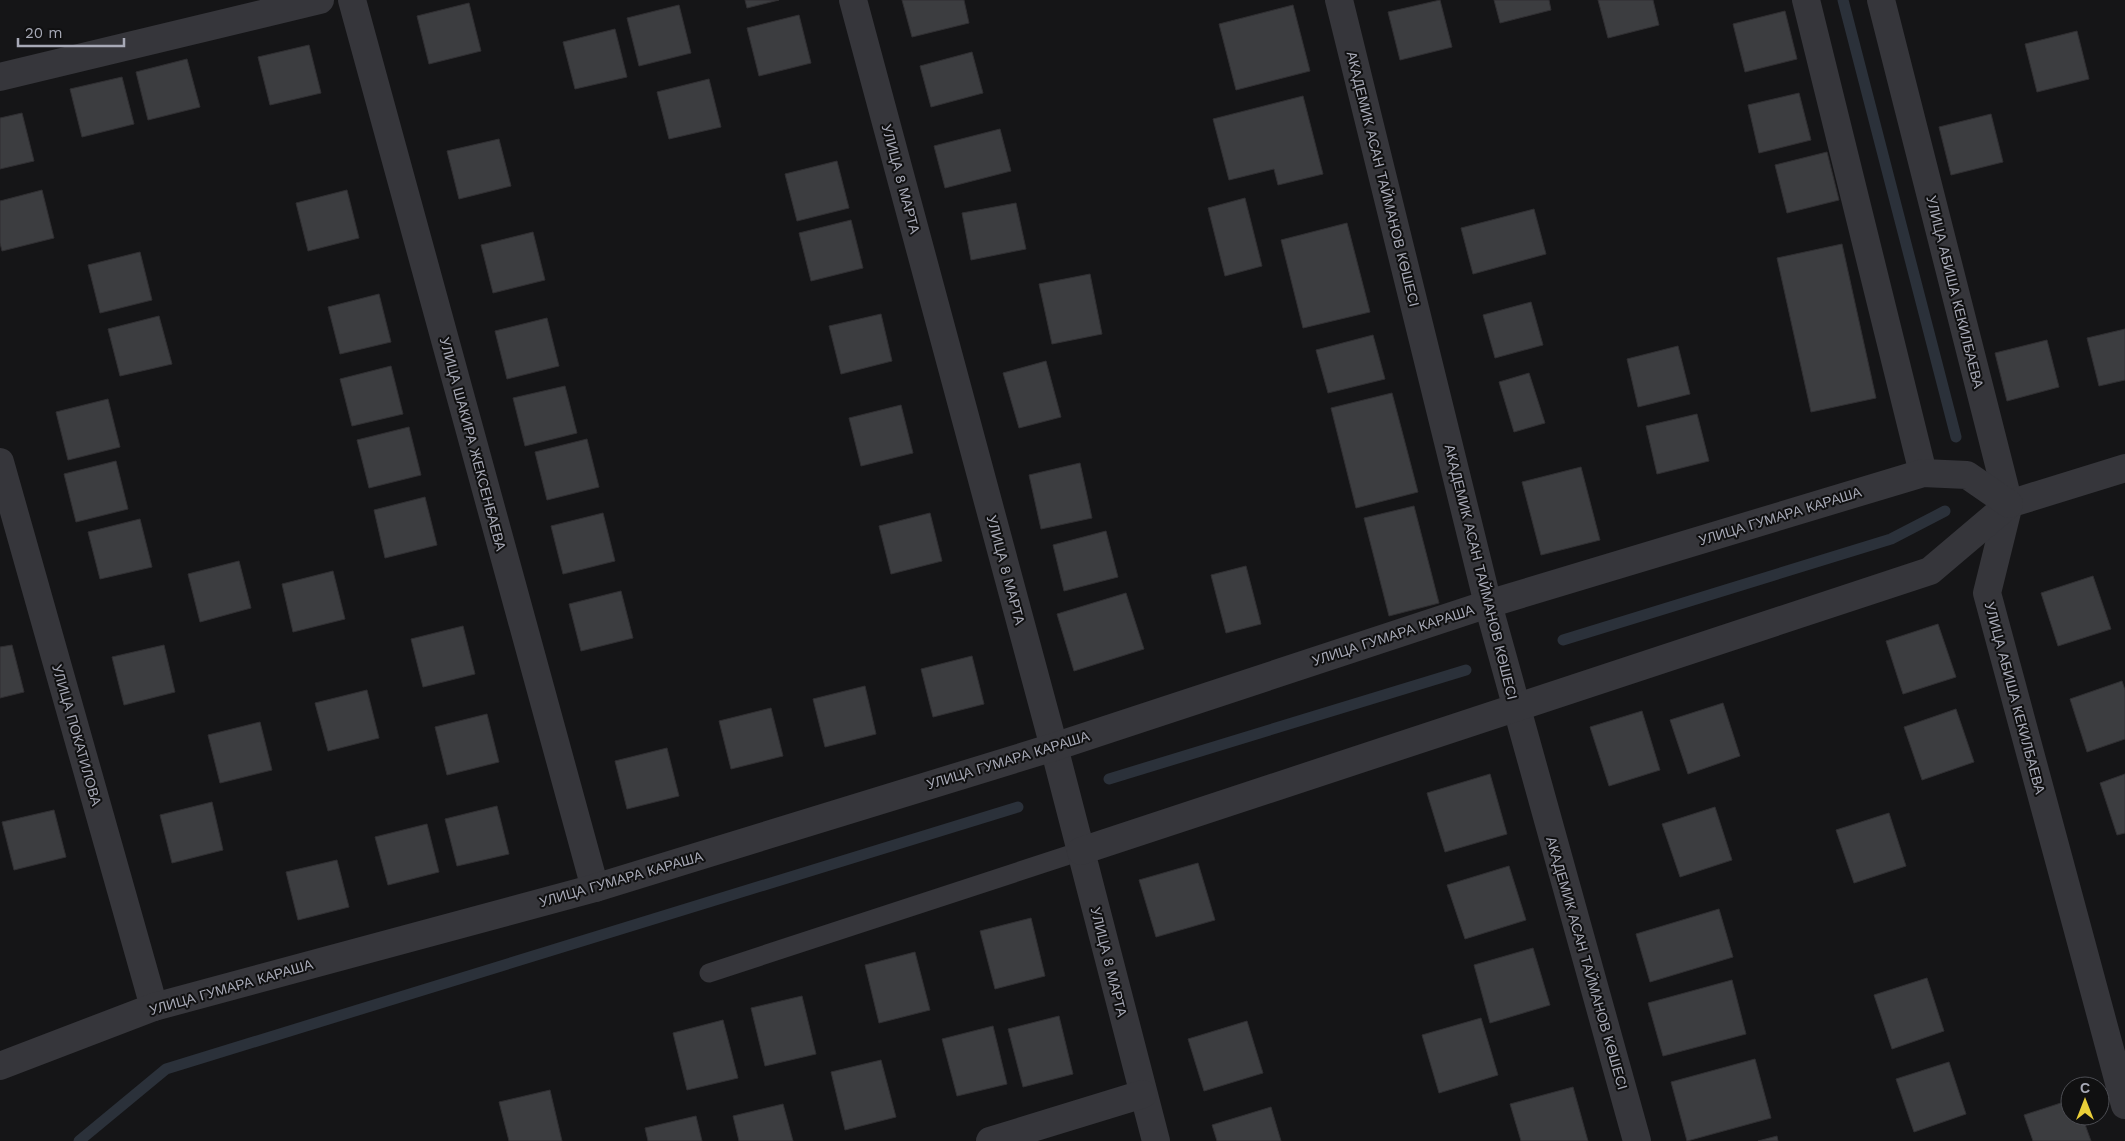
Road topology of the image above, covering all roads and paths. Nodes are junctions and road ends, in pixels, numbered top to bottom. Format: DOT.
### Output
graph roads {
  1 [pos="320,0"];
  2 [pos="352,0"];
  3 [pos="853,0"];
  4 [pos="1338,0"];
  5 [pos="1806,0"];
  6 [pos="1881,0"];
  7 [pos="0,77"];
  8 [pos="0,462"];
  9 [pos="2125,468"];
  10 [pos="1923,473"];
  11 [pos="2009,504"];
  12 [pos="1488,604"];
  13 [pos="1516,709"];
  14 [pos="1054,746"];
  15 [pos="1081,851"];
  16 [pos="595,888"];
  17 [pos="709,974"];
  18 [pos="154,1007"];
  19 [pos="0,1066"];
  20 [pos="1143,1094"];
  21 [pos="2125,1105"];
  22 [pos="990,1141"];
  23 [pos="1156,1141"];
  24 [pos="1637,1141"];
  1 -- 7 [label="street"];
  2 -- 16 [label="street, УЛИЦА ШАКИРА ЖЕКСЕНБАЕВА"];
  3 -- 14 [label="street, УЛИЦА 8 МАРТА"];
  4 -- 12 [label="street, АКАДЕМИК АСАН ТАЙМАНОВ КӨШЕСІ"];
  5 -- 10 [label="street"];
  6 -- 11 [label="street, УЛИЦА АБИША КЕКИЛБАЕВА"];
  8 -- 18 [label="street, УЛИЦА ПОКАТИЛОВА"];
  9 -- 11 [label="street"];
  10 -- 11 [label="street, УЛИЦА ГУМАРА КАРАША"];
  10 -- 12 [label="street, УЛИЦА ГУМАРА КАРАША"];
  11 -- 13 [label="street"];
  11 -- 21 [label="street, УЛИЦА АБИША КЕКИЛБАЕВА"];
  12 -- 13 [label="street, АКАДЕМИК АСАН ТАЙМАНОВ КӨШЕСІ"];
  12 -- 14 [label="street, УЛИЦА ГУМАРА КАРАША"];
  13 -- 15 [label="street"];
  13 -- 24 [label="street, АКАДЕМИК АСАН ТАЙМАНОВ КӨШЕСІ"];
  14 -- 15 [label="street, УЛИЦА 8 МАРТА"];
  14 -- 16 [label="street, УЛИЦА ГУМАРА КАРАША"];
  15 -- 17 [label="lane"];
  15 -- 20 [label="street, УЛИЦА 8 МАРТА"];
  16 -- 18 [label="street, УЛИЦА ГУМАРА КАРАША"];
  18 -- 19 [label="street, УЛИЦА ГУМАРА КАРАША"];
  20 -- 22 [label="street"];
  20 -- 23 [label="street, УЛИЦА 8 МАРТА"];
}
